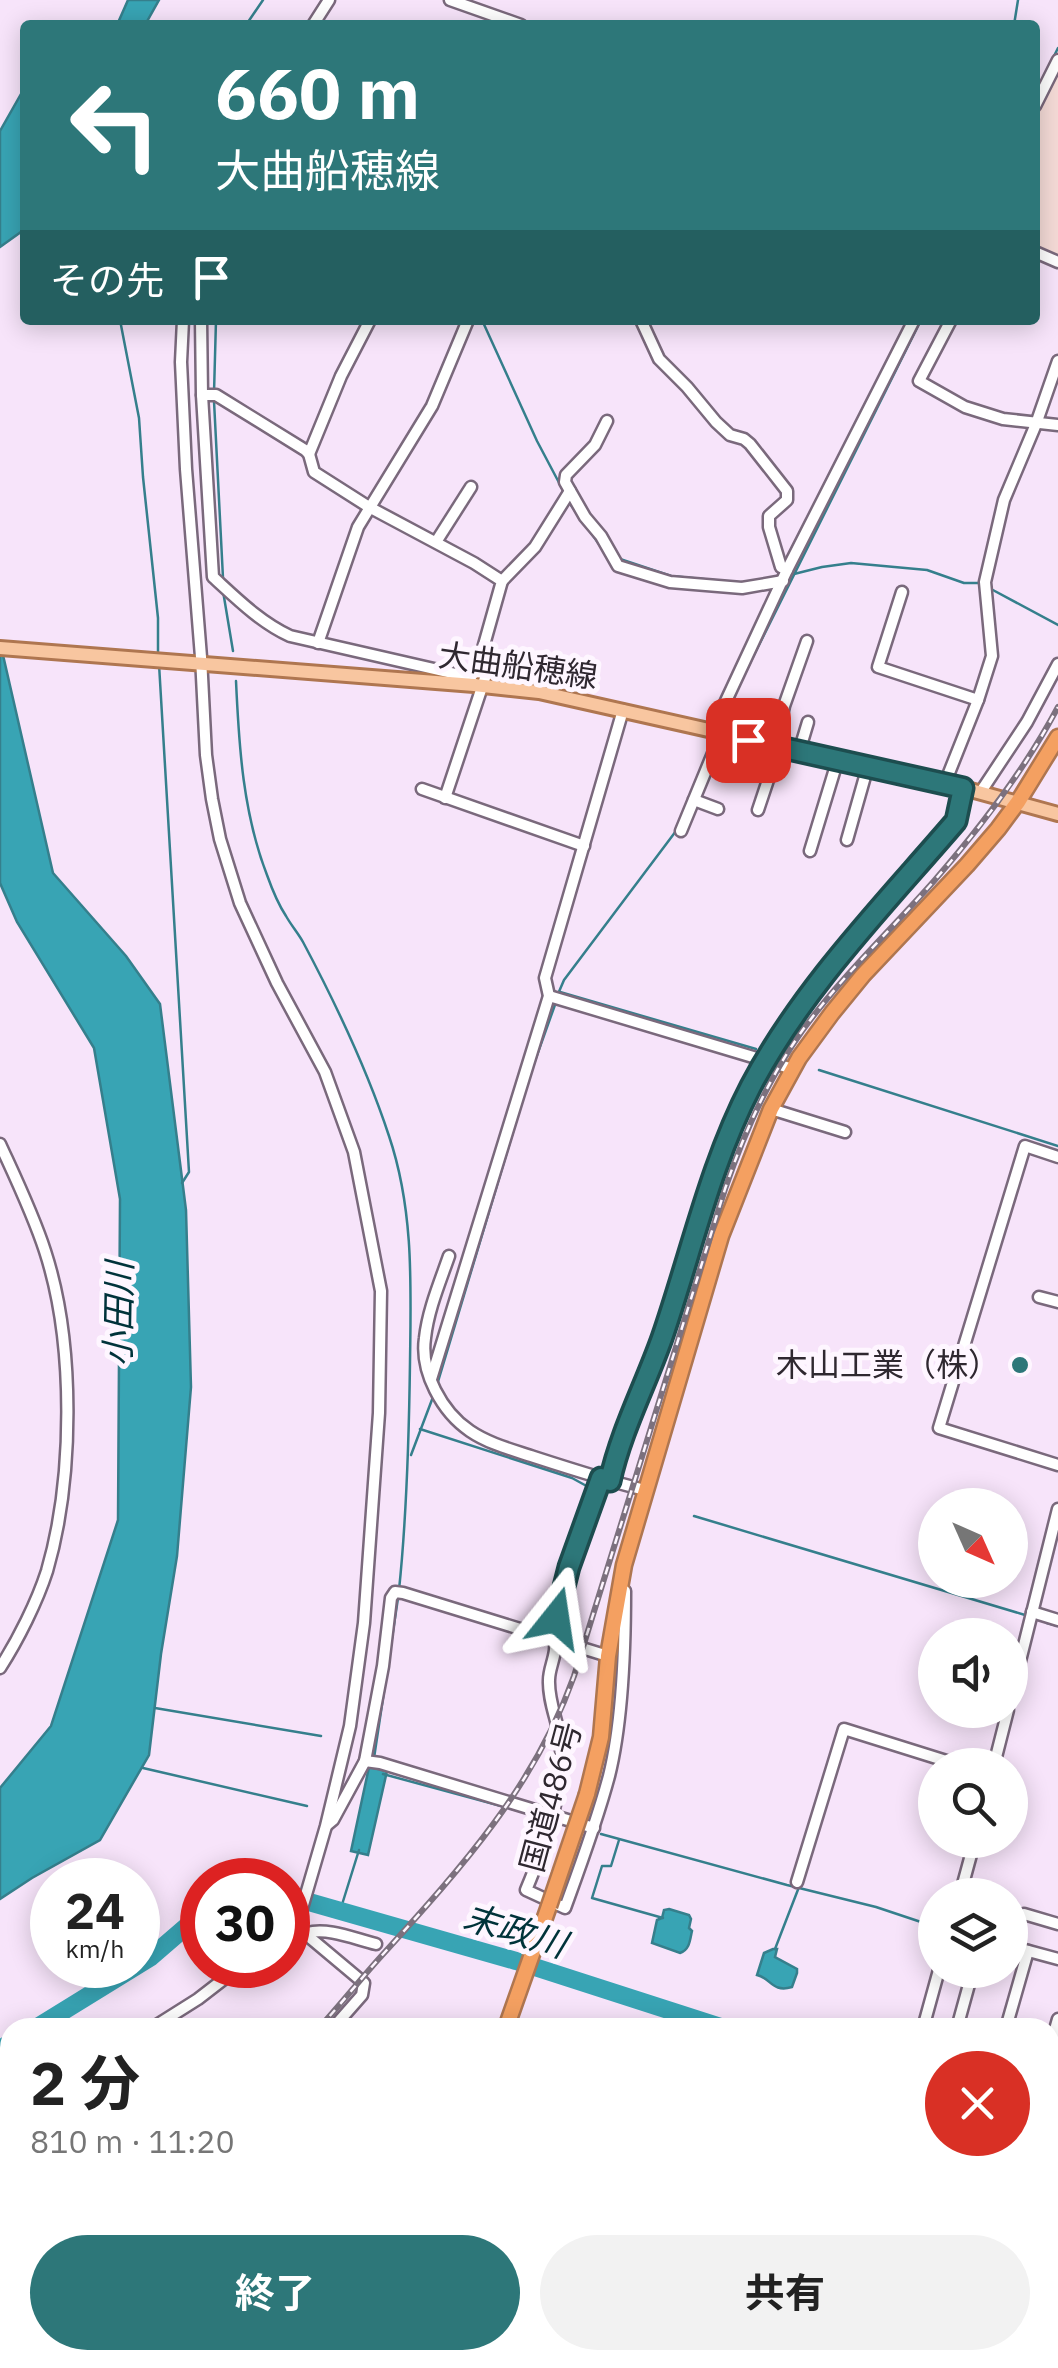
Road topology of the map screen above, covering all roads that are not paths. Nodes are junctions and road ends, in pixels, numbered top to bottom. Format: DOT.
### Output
graph roads {
  1 [pos="450,0"];
  2 [pos="507,20"];
  3 [pos="1058,60"];
  4 [pos="1040,96"];
  5 [pos="183,325"];
  6 [pos="201,325"];
  7 [pos="367,325"];
  8 [pos="466,325"];
  9 [pos="644,325"];
  10 [pos="911,325"];
  11 [pos="948,325"];
  12 [pos="1058,361"];
  13 [pos="209,395"];
  14 [pos="608,421"];
  15 [pos="1036,424"];
  16 [pos="1058,425"];
  17 [pos="309,454"];
  18 [pos="470,487"];
  19 [pos="570,491"];
  20 [pos="370,507"];
  21 [pos="436,542"];
  22 [pos="785,576"];
  23 [pos="502,581"];
  24 [pos="902,592"];
  25 [pos="807,640"];
  26 [pos="318,643"];
  27 [pos="0,648"];
  28 [pos="200,664"];
  29 [pos="1058,664"];
  30 [pos="479,685"];
  31 [pos="978,700"];
  32 [pos="624,710"];
  33 [pos="808,722"];
  34 [pos="716,732"];
  35 [pos="1058,738"];
  36 [pos="777,746"];
  37 [pos="800,752"];
  38 [pos="838,759"];
  39 [pos="868,766"];
  40 [pos="945,784"];
  41 [pos="963,788"];
  42 [pos="422,789"];
  43 [pos="980,792"];
  44 [pos="445,798"];
  45 [pos="694,800"];
  46 [pos="1018,802"];
  47 [pos="718,809"];
  48 [pos="758,810"];
  49 [pos="1058,814"];
  50 [pos="682,831"];
  51 [pos="846,840"];
  52 [pos="584,846"];
  53 [pos="810,850"];
  54 [pos="550,996"];
  55 [pos="766,1060"];
  56 [pos="793,1069"];
  57 [pos="771,1109"];
  58 [pos="845,1132"];
  59 [pos="0,1144"];
  60 [pos="1058,1157"];
  61 [pos="449,1256"];
  62 [pos="1039,1296"];
  63 [pos="1058,1302"];
  64 [pos="432,1381"];
  65 [pos="1058,1465"];
  66 [pos="606,1480"];
  67 [pos="646,1490"];
  68 [pos="1058,1509"];
  69 [pos="624,1565"];
  70 [pos="1032,1612"];
  71 [pos="1058,1620"];
  72 [pos="1028,1628"];
  73 [pos="556,1640"];
  74 [pos="608,1656"];
  75 [pos="0,1668"];
  76 [pos="918,1752"];
  77 [pos="372,1762"];
  78 [pos="551,1814"];
  79 [pos="326,1826"];
  80 [pos="594,1828"];
  81 [pos="310,1880"];
  82 [pos="797,1882"];
  83 [pos="1028,1915"];
  84 [pos="1058,1924"];
  85 [pos="310,1932"];
  86 [pos="310,1936"];
  87 [pos="376,1944"];
  88 [pos="1028,1951"];
  89 [pos="1058,1959"];
  90 [pos="213,1988"];
  91 [pos="934,1988"];
  92 [pos="969,1988"];
  93 [pos="1017,1988"];
  94 [pos="168,2018"];
  95 [pos="341,2018"];
  96 [pos="509,2018"];
  97 [pos="926,2018"];
  98 [pos="961,2018"];
  99 [pos="1009,2018"];
  1 -- 2 [label="street"];
  3 -- 4 [label="street"];
  5 -- 28 [label="street"];
  6 -- 13 [label="street"];
  7 -- 17 [label="street"];
  8 -- 20 [label="street"];
  9 -- 22 [label="street"];
  10 -- 22 [label="street"];
  11 -- 15 [label="street"];
  12 -- 15 [label="street"];
  13 -- 17 [label="street"];
  13 -- 26 [label="street"];
  14 -- 19 [label="street"];
  15 -- 16 [label="street"];
  15 -- 31 [label="street"];
  17 -- 20 [label="street"];
  18 -- 21 [label="street"];
  19 -- 22 [label="street"];
  19 -- 23 [label="street"];
  20 -- 21 [label="street"];
  20 -- 26 [label="street"];
  21 -- 23 [label="street"];
  22 -- 34 [label="street"];
  23 -- 30 [label="street"];
  24 -- 31 [label="street"];
  25 -- 36 [label="street"];
  26 -- 30 [label="street"];
  27 -- 28 [label="main road, 大曲船穂線"];
  28 -- 30 [label="main road, 大曲船穂線"];
  28 -- 79 [label="street"];
  29 -- 43 [label="street"];
  30 -- 32 [label="main road, 大曲船穂線"];
  30 -- 44 [label="street"];
  31 -- 40 [label="street"];
  32 -- 34 [label="main road, 大曲船穂線"];
  32 -- 52 [label="street"];
  33 -- 37 [label="street"];
  34 -- 36 [label="main road, 大曲船穂線"];
  34 -- 45 [label="street"];
  35 -- 46 [label="highway, 国道486号"];
  36 -- 37 [label="main road, 大曲船穂線"];
  36 -- 48 [label="street"];
  37 -- 38 [label="main road, 大曲船穂線"];
  38 -- 39 [label="main road, 大曲船穂線"];
  38 -- 53 [label="street"];
  39 -- 40 [label="main road, 大曲船穂線"];
  39 -- 51 [label="street"];
  40 -- 41 [label="main road, 大曲船穂線"];
  41 -- 43 [label="main road, 大曲船穂線"];
  41 -- 55 [label="street"];
  42 -- 44 [label="street"];
  43 -- 46 [label="main road, 大曲船穂線"];
  44 -- 52 [label="street"];
  45 -- 47 [label="street"];
  45 -- 50 [label="street"];
  46 -- 49 [label="main road, 大曲船穂線"];
  46 -- 56 [label="highway, 国道486号"];
  52 -- 54 [label="street"];
  54 -- 55 [label="street"];
  54 -- 64 [label="street"];
  55 -- 56 [label="street"];
  55 -- 66 [label="street"];
  56 -- 57 [label="highway, 国道486号"];
  57 -- 58 [label="street"];
  57 -- 67 [label="highway, 国道486号"];
  59 -- 75 [label="street"];
  60 -- 65 [label="street"];
  61 -- 64 [label="street"];
  62 -- 63 [label="street"];
  64 -- 66 [label="street"];
  66 -- 67 [label="street"];
  66 -- 73 [label="street"];
  67 -- 69 [label="highway, 国道486号"];
  68 -- 70 [label="street"];
  69 -- 74 [label="highway, 国道486号"];
  69 -- 80 [label="street"];
  70 -- 71 [label="street"];
  70 -- 72 [label="street"];
  73 -- 74 [label="street"];
  73 -- 77 [label="street"];
  73 -- 78 [label="street"];
  74 -- 96 [label="highway, 国道486号, bridge"];
  76 -- 82 [label="street"];
  77 -- 78 [label="street"];
  77 -- 79 [label="street"];
  78 -- 80 [label="street"];
  78 -- 80 [label="street"];
  79 -- 81 [label="street"];
  83 -- 84 [label="street"];
  85 -- 87 [label="street"];
  86 -- 95 [label="street"];
  88 -- 89 [label="street"];
  90 -- 94 [label="street"];
  91 -- 97 [label="street"];
  92 -- 98 [label="street"];
  93 -- 99 [label="street"];
}
